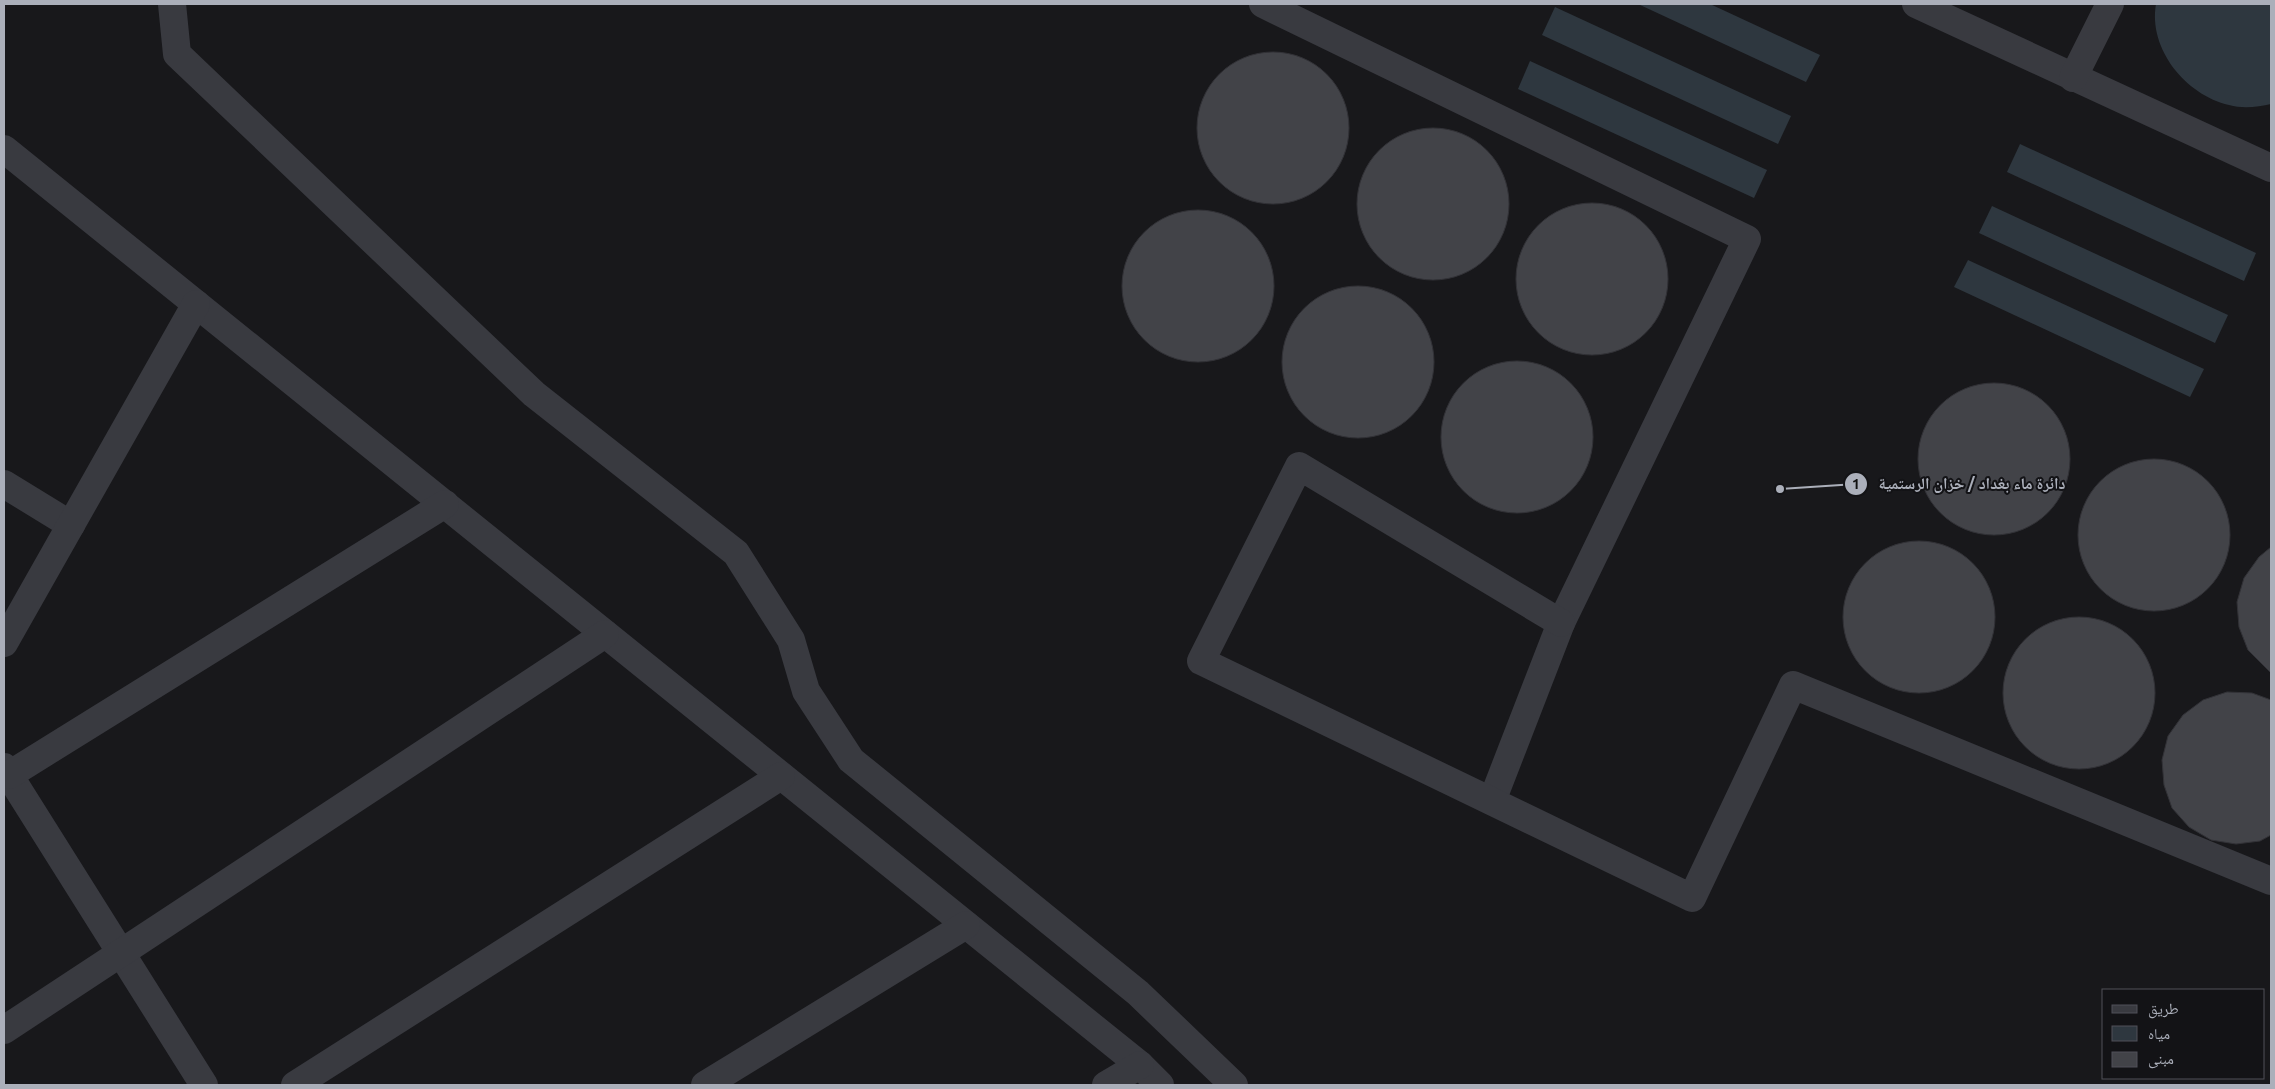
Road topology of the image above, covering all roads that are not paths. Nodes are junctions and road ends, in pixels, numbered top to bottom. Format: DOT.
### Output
graph roads {
  1 [pos="172,4"];
  2 [pos="1263,4"];
  3 [pos="1916,4"];
  4 [pos="2110,4"];
  5 [pos="2073,78"];
  6 [pos="4,149"];
  7 [pos="2271,168"];
  8 [pos="196,304"];
  9 [pos="4,484"];
  10 [pos="445,504"];
  11 [pos="71,524"];
  12 [pos="1561,624"];
  13 [pos="605,634"];
  14 [pos="4,643"];
  15 [pos="6,771"];
  16 [pos="782,776"];
  17 [pos="1492,801"];
  18 [pos="2271,881"];
  19 [pos="966,925"];
  20 [pos="120,953"];
  21 [pos="4,1030"];
  22 [pos="1140,1065"];
  23 [pos="204,1085"];
  24 [pos="295,1085"];
  25 [pos="705,1085"];
  26 [pos="1106,1085"];
  27 [pos="1160,1085"];
  28 [pos="1234,1085"];
  1 -- 28 [label="street"];
  2 -- 12 [label="street"];
  3 -- 5 [label="street"];
  4 -- 5 [label="street"];
  5 -- 7 [label="street"];
  6 -- 8 [label="street"];
  8 -- 10 [label="street"];
  8 -- 11 [label="street"];
  9 -- 11 [label="street"];
  10 -- 13 [label="street"];
  10 -- 15 [label="street"];
  11 -- 14 [label="street"];
  12 -- 17 [label="street"];
  12 -- 17 [label="street"];
  13 -- 16 [label="street"];
  13 -- 20 [label="street"];
  15 -- 20 [label="street"];
  16 -- 19 [label="street"];
  16 -- 24 [label="street"];
  17 -- 18 [label="street"];
  19 -- 22 [label="street"];
  19 -- 25 [label="street"];
  20 -- 21 [label="street"];
  20 -- 23 [label="street"];
  22 -- 26 [label="street"];
  22 -- 27 [label="street"];
}
